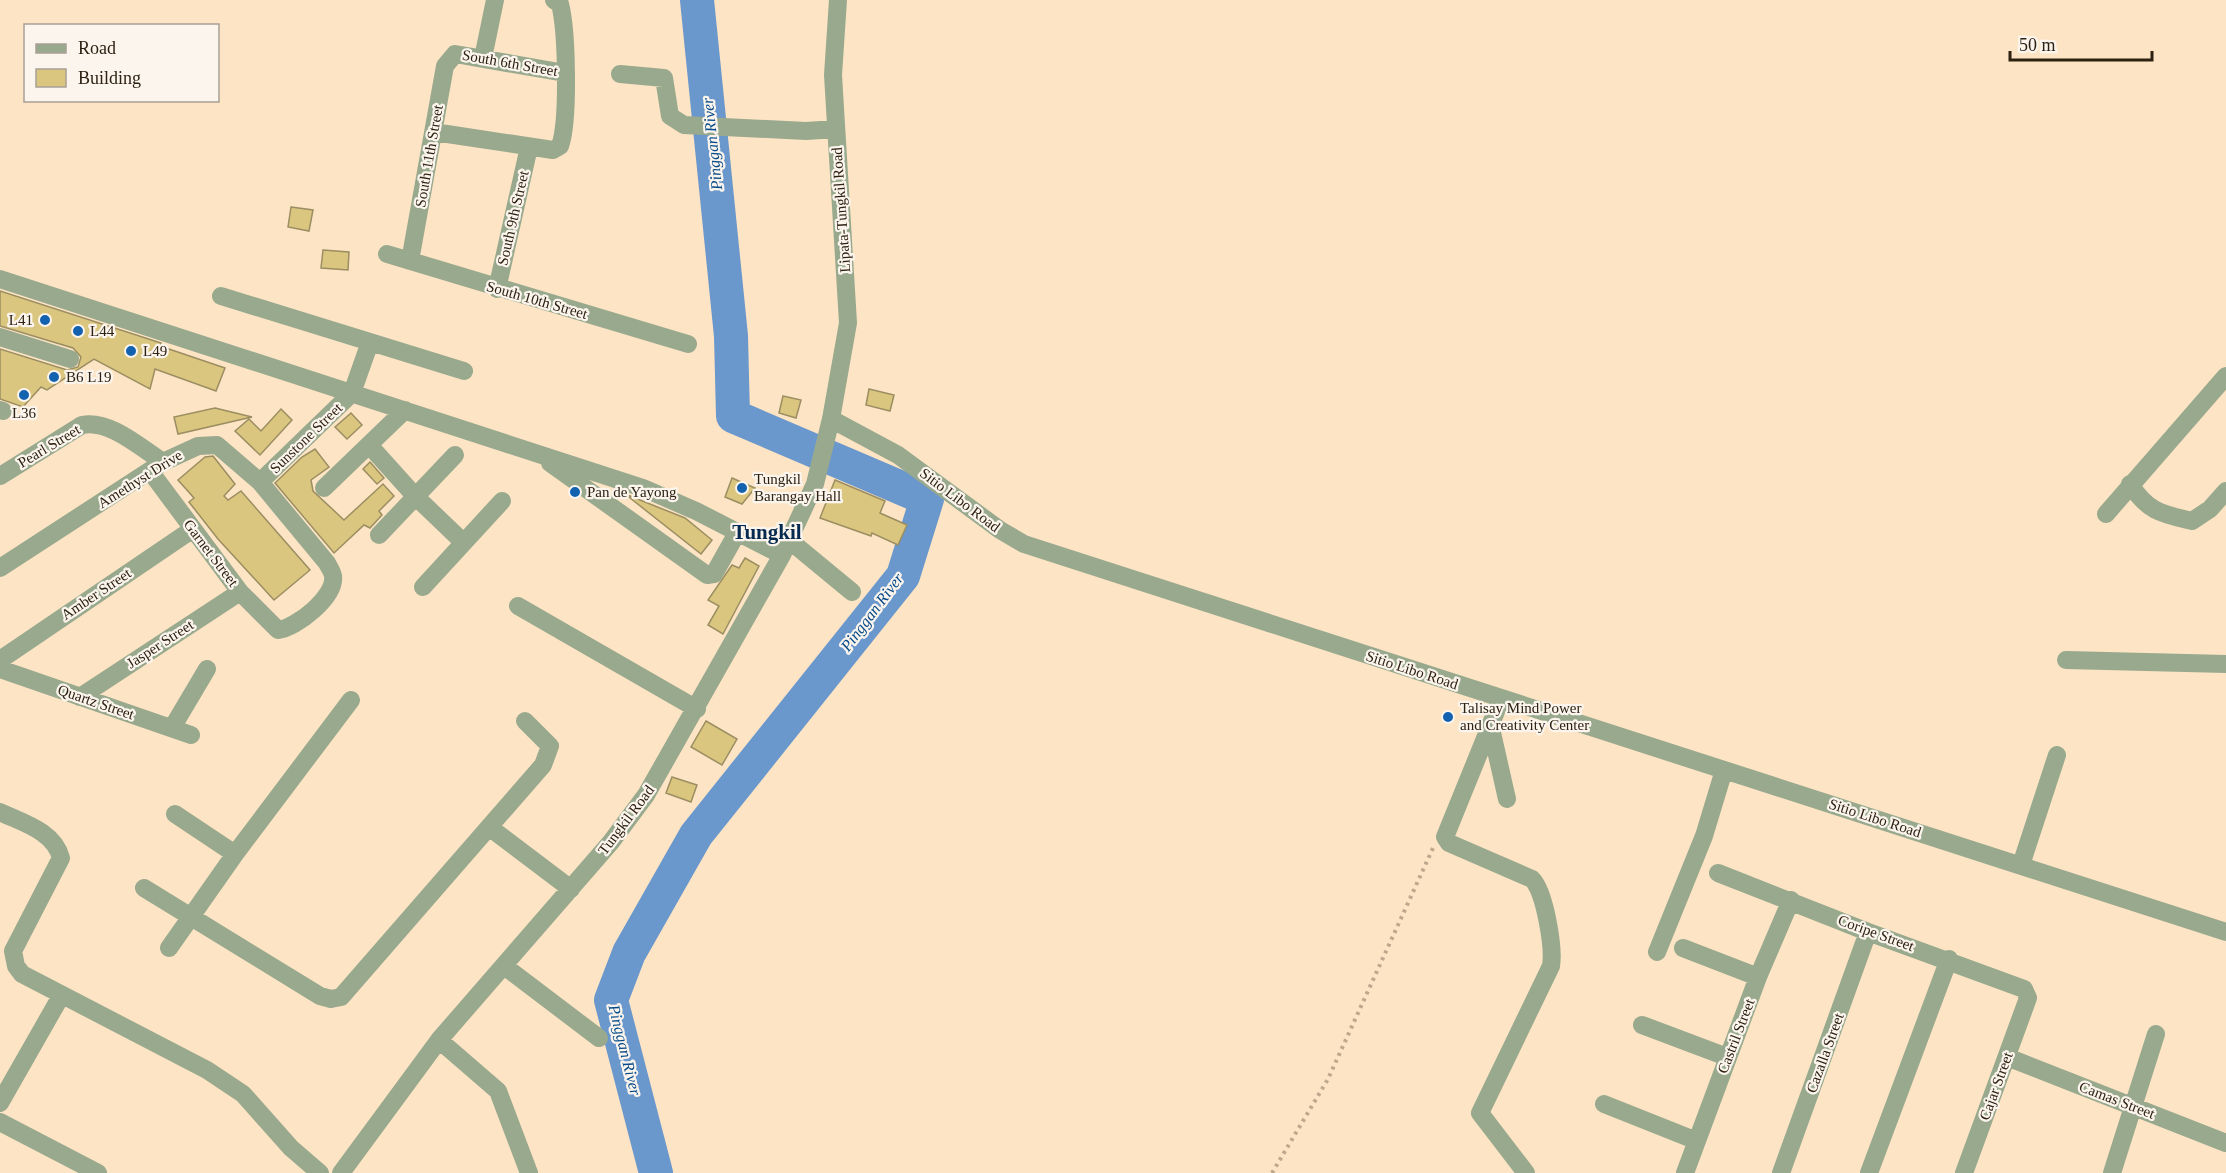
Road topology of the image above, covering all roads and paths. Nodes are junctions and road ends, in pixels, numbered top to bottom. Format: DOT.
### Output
graph roads {
  1 [pos="495,0"];
  2 [pos="838,0"];
  3 [pos="557,2"];
  4 [pos="455,54"];
  5 [pos="483,58"];
  6 [pos="565,73"];
  7 [pos="620,74"];
  8 [pos="836,129"];
  9 [pos="434,132"];
  10 [pos="529,147"];
  11 [pos="387,254"];
  12 [pos="410,261"];
  13 [pos="0,279"];
  14 [pos="497,289"];
  15 [pos="221,296"];
  16 [pos="0,337"];
  17 [pos="370,342"];
  18 [pos="688,344"];
  19 [pos="70,359"];
  20 [pos="464,371"];
  21 [pos="2226,376"];
  22 [pos="352,393"];
  23 [pos="405,410"];
  24 [pos="830,425"];
  25 [pos="370,446"];
  26 [pos="536,453"];
  27 [pos="455,455"];
  28 [pos="157,467"];
  29 [pos="0,476"];
  30 [pos="260,483"];
  31 [pos="2130,484"];
  32 [pos="324,488"];
  33 [pos="2226,491"];
  34 [pos="415,496"];
  35 [pos="502,501"];
  36 [pos="2106,514"];
  37 [pos="193,529"];
  38 [pos="737,533"];
  39 [pos="379,535"];
  40 [pos="463,542"];
  41 [pos="785,548"];
  42 [pos="0,568"];
  43 [pos="423,587"];
  44 [pos="240,592"];
  45 [pos="852,592"];
  46 [pos="518,606"];
  47 [pos="278,630"];
  48 [pos="0,660"];
  49 [pos="2066,660"];
  50 [pos="2226,664"];
  51 [pos="0,669"];
  52 [pos="207,669"];
  53 [pos="80,697"];
  54 [pos="1501,699"];
  55 [pos="351,700"];
  56 [pos="697,709"];
  57 [pos="525,721"];
  58 [pos="1490,724"];
  59 [pos="172,728"];
  60 [pos="191,735"];
  61 [pos="2057,755"];
  62 [pos="1724,770"];
  63 [pos="1507,799"];
  64 [pos="0,813"];
  65 [pos="175,814"];
  66 [pos="489,827"];
  67 [pos="1446,831"];
  68 [pos="235,854"];
  69 [pos="2021,866"];
  70 [pos="1718,873"];
  71 [pos="144,888"];
  72 [pos="571,889"];
  73 [pos="1791,900"];
  74 [pos="190,916"];
  75 [pos="1868,932"];
  76 [pos="2226,932"];
  77 [pos="169,948"];
  78 [pos="1683,948"];
  79 [pos="1657,952"];
  80 [pos="1949,959"];
  81 [pos="504,966"];
  82 [pos="1758,977"];
  83 [pos="61,996"];
  84 [pos="2028,998"];
  85 [pos="1642,1025"];
  86 [pos="2157,1034"];
  87 [pos="599,1038"];
  88 [pos="439,1040"];
  89 [pos="1727,1057"];
  90 [pos="2007,1057"];
  91 [pos="0,1103"];
  92 [pos="1604,1104"];
  93 [pos="2134,1106"];
  94 [pos="0,1122"];
  95 [pos="1697,1141"];
  96 [pos="2226,1143"];
  97 [pos="98,1173"];
  98 [pos="320,1173"];
  99 [pos="341,1173"];
  100 [pos="529,1173"];
  101 [pos="1272,1173"];
  102 [pos="1526,1173"];
  103 [pos="1685,1173"];
  104 [pos="1781,1173"];
  105 [pos="1869,1173"];
  106 [pos="1964,1173"];
  107 [pos="2112,1173"];
  1 -- 5 [label="street"];
  2 -- 8 [label="street, Lipata-Tungkil Road"];
  3 -- 6 [label="street"];
  4 -- 5 [label="street, South 6th Street"];
  4 -- 9 [label="street, South 11th Street"];
  5 -- 6 [label="street, South 6th Street"];
  6 -- 10 [label="street"];
  7 -- 8 [label="street"];
  8 -- 24 [label="street, Lipata-Tungkil Road"];
  9 -- 10 [label="street"];
  9 -- 12 [label="street, South 11th Street"];
  10 -- 14 [label="street, South 9th Street"];
  11 -- 12 [label="street, South 10th Street"];
  12 -- 14 [label="street, South 10th Street"];
  13 -- 22 [label="street"];
  14 -- 18 [label="street, South 10th Street"];
  15 -- 17 [label="street"];
  16 -- 19 [label="street"];
  17 -- 20 [label="street"];
  17 -- 22 [label="street"];
  21 -- 31 [label="street"];
  22 -- 23 [label="street"];
  22 -- 30 [label="street, Sunstone Street"];
  23 -- 25 [label="street"];
  23 -- 26 [label="street"];
  24 -- 41 [label="street, Tungkil Road"];
  24 -- 54 [label="street, Sitio Libo Road"];
  25 -- 32 [label="street"];
  25 -- 34 [label="street"];
  26 -- 38 [label="street"];
  26 -- 38 [label="street"];
  27 -- 34 [label="street"];
  28 -- 29 [label="street, Pearl Street"];
  28 -- 30 [label="street, Amethyst Drive"];
  28 -- 37 [label="street, Garnet Street"];
  28 -- 42 [label="street, Amethyst Drive"];
  30 -- 47 [label="street, Amethyst Drive"];
  31 -- 33 [label="street"];
  31 -- 36 [label="street"];
  34 -- 39 [label="street"];
  34 -- 40 [label="street"];
  35 -- 40 [label="street"];
  37 -- 44 [label="street, Garnet Street"];
  37 -- 48 [label="street, Amber Street"];
  38 -- 41 [label="street"];
  40 -- 43 [label="street"];
  41 -- 45 [label="street"];
  41 -- 56 [label="street, Tungkil Road"];
  44 -- 47 [label="street, Garnet Street"];
  44 -- 53 [label="street, Jasper Street"];
  46 -- 56 [label="street"];
  49 -- 50 [label="street"];
  51 -- 53 [label="street, Quartz Street"];
  52 -- 59 [label="street"];
  53 -- 59 [label="street, Quartz Street"];
  54 -- 58 [label="street"];
  54 -- 62 [label="street, Sitio Libo Road"];
  55 -- 68 [label="street"];
  56 -- 72 [label="street, Tungkil Road"];
  57 -- 66 [label="street"];
  58 -- 63 [label="street"];
  58 -- 67 [label="street"];
  59 -- 60 [label="street, Quartz Street"];
  61 -- 69 [label="street"];
  62 -- 69 [label="street, Sitio Libo Road"];
  62 -- 79 [label="street"];
  64 -- 83 [label="street"];
  65 -- 68 [label="street"];
  66 -- 72 [label="street"];
  66 -- 74 [label="street"];
  67 -- 101 [label="path"];
  67 -- 102 [label="street"];
  68 -- 74 [label="street"];
  69 -- 76 [label="street, Sitio Libo Road"];
  70 -- 73 [label="street, Coripe Street"];
  71 -- 74 [label="street"];
  72 -- 81 [label="street, Tungkil Road"];
  73 -- 75 [label="street, Coripe Street"];
  73 -- 82 [label="street, Castril Street"];
  74 -- 77 [label="street"];
  75 -- 80 [label="street, Coripe Street"];
  75 -- 104 [label="street, Cazalla Street"];
  78 -- 82 [label="street"];
  80 -- 84 [label="street, Coripe Street"];
  80 -- 105 [label="street"];
  81 -- 87 [label="street"];
  81 -- 88 [label="street, Tungkil Road"];
  82 -- 89 [label="street, Castril Street"];
  83 -- 91 [label="street"];
  83 -- 98 [label="street"];
  84 -- 90 [label="street, Cajar Street"];
  85 -- 89 [label="street"];
  86 -- 93 [label="street"];
  88 -- 99 [label="street, Tungkil Road"];
  88 -- 100 [label="street"];
  89 -- 95 [label="street, Castril Street"];
  90 -- 93 [label="street, Camas Street"];
  90 -- 106 [label="street, Cajar Street"];
  92 -- 95 [label="street"];
  93 -- 96 [label="street, Camas Street"];
  93 -- 107 [label="street"];
  94 -- 97 [label="street"];
  95 -- 103 [label="street, Castril Street"];
}
